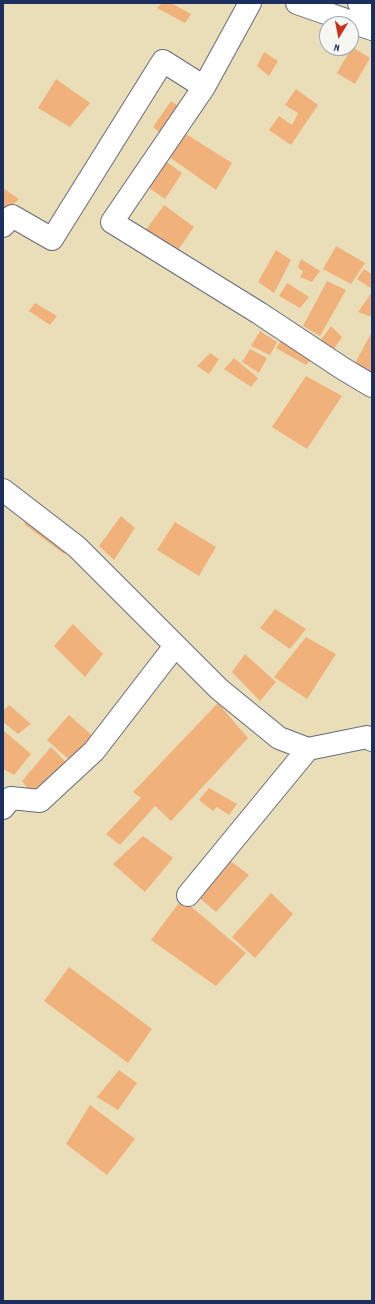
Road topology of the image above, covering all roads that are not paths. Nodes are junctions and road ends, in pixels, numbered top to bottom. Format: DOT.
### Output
graph roads {
  1 [pos="250,3"];
  2 [pos="297,3"];
  3 [pos="359,3"];
  4 [pos="372,7"];
  5 [pos="372,29"];
  6 [pos="204,87"];
  7 [pos="3,226"];
  8 [pos="372,386"];
  9 [pos="3,490"];
  10 [pos="175,646"];
  11 [pos="372,740"];
  12 [pos="308,749"];
  13 [pos="3,808"];
  14 [pos="188,895"];
  1 -- 6 [label="street"];
  2 -- 5 [label="street"];
  3 -- 4 [label="street"];
  6 -- 7 [label="street"];
  6 -- 8 [label="street"];
  9 -- 10 [label="street"];
  10 -- 12 [label="street"];
  10 -- 13 [label="street"];
  11 -- 12 [label="street"];
  12 -- 14 [label="street"];
}
